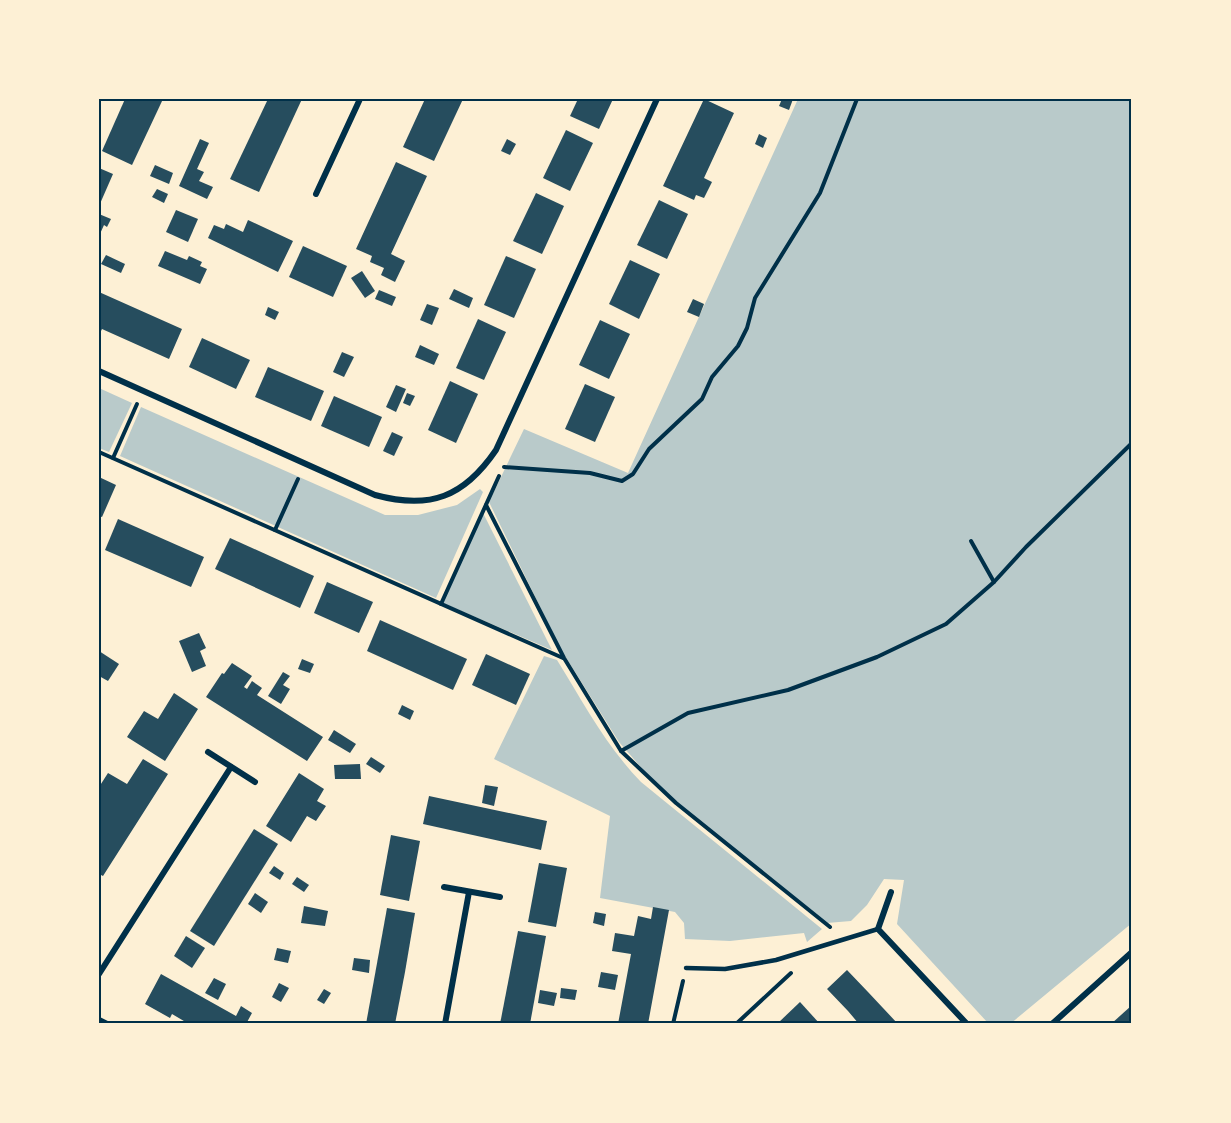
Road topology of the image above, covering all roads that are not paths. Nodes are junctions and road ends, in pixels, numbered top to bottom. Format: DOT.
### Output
graph roads {
  1 [pos="360,99"];
  2 [pos="657,99"];
  3 [pos="316,194"];
  4 [pos="99,371"];
  5 [pos="208,752"];
  6 [pos="231,766"];
  7 [pos="255,782"];
  8 [pos="444,887"];
  9 [pos="469,892"];
  10 [pos="891,892"];
  11 [pos="500,897"];
  12 [pos="878,929"];
  13 [pos="1132,952"];
  14 [pos="686,968"];
  15 [pos="99,974"];
  16 [pos="99,1020"];
  17 [pos="107,1024"];
  18 [pos="445,1024"];
  19 [pos="967,1024"];
  20 [pos="1052,1024"];
  1 -- 3 [label="street"];
  2 -- 4 [label="street"];
  5 -- 6 [label="street"];
  6 -- 7 [label="street"];
  6 -- 15 [label="street"];
  8 -- 9 [label="street"];
  9 -- 11 [label="street"];
  9 -- 18 [label="street"];
  10 -- 12 [label="street"];
  12 -- 14 [label="lane"];
  12 -- 19 [label="street"];
  13 -- 20 [label="street"];
  16 -- 17 [label="street"];
}
